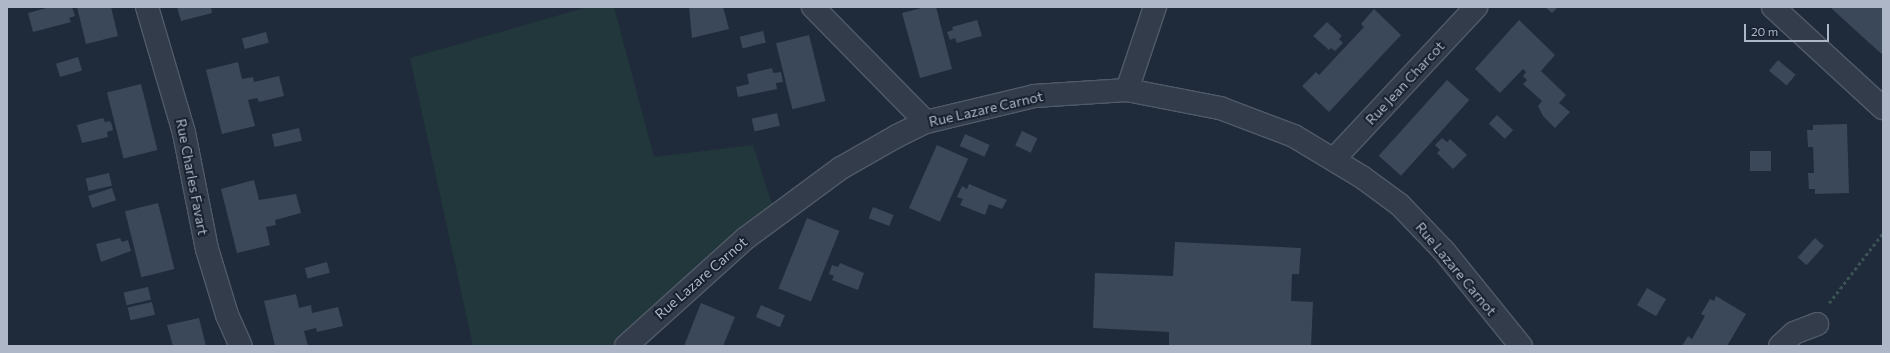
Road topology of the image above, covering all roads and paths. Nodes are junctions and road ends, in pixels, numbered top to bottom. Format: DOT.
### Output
graph roads {
  1 [pos="147,7"];
  2 [pos="813,7"];
  3 [pos="1155,7"];
  4 [pos="1476,7"];
  5 [pos="1773,7"];
  6 [pos="1127,90"];
  7 [pos="1883,108"];
  8 [pos="926,122"];
  9 [pos="1334,159"];
  10 [pos="1883,233"];
  11 [pos="1817,324"];
  12 [pos="240,346"];
  13 [pos="626,346"];
  14 [pos="1521,346"];
  15 [pos="1780,346"];
  1 -- 12 [label="street, Rue Charles Favart"];
  2 -- 8 [label="street"];
  3 -- 6 [label="street"];
  4 -- 9 [label="street, Rue Jean Charcot"];
  5 -- 7 [label="street"];
  6 -- 8 [label="street, Rue Lazare Carnot"];
  6 -- 9 [label="street, Rue Lazare Carnot"];
  8 -- 13 [label="street, Rue Lazare Carnot"];
  9 -- 14 [label="street, Rue Lazare Carnot"];
  10 -- 11 [label="path"];
  11 -- 15 [label="street"];
}
